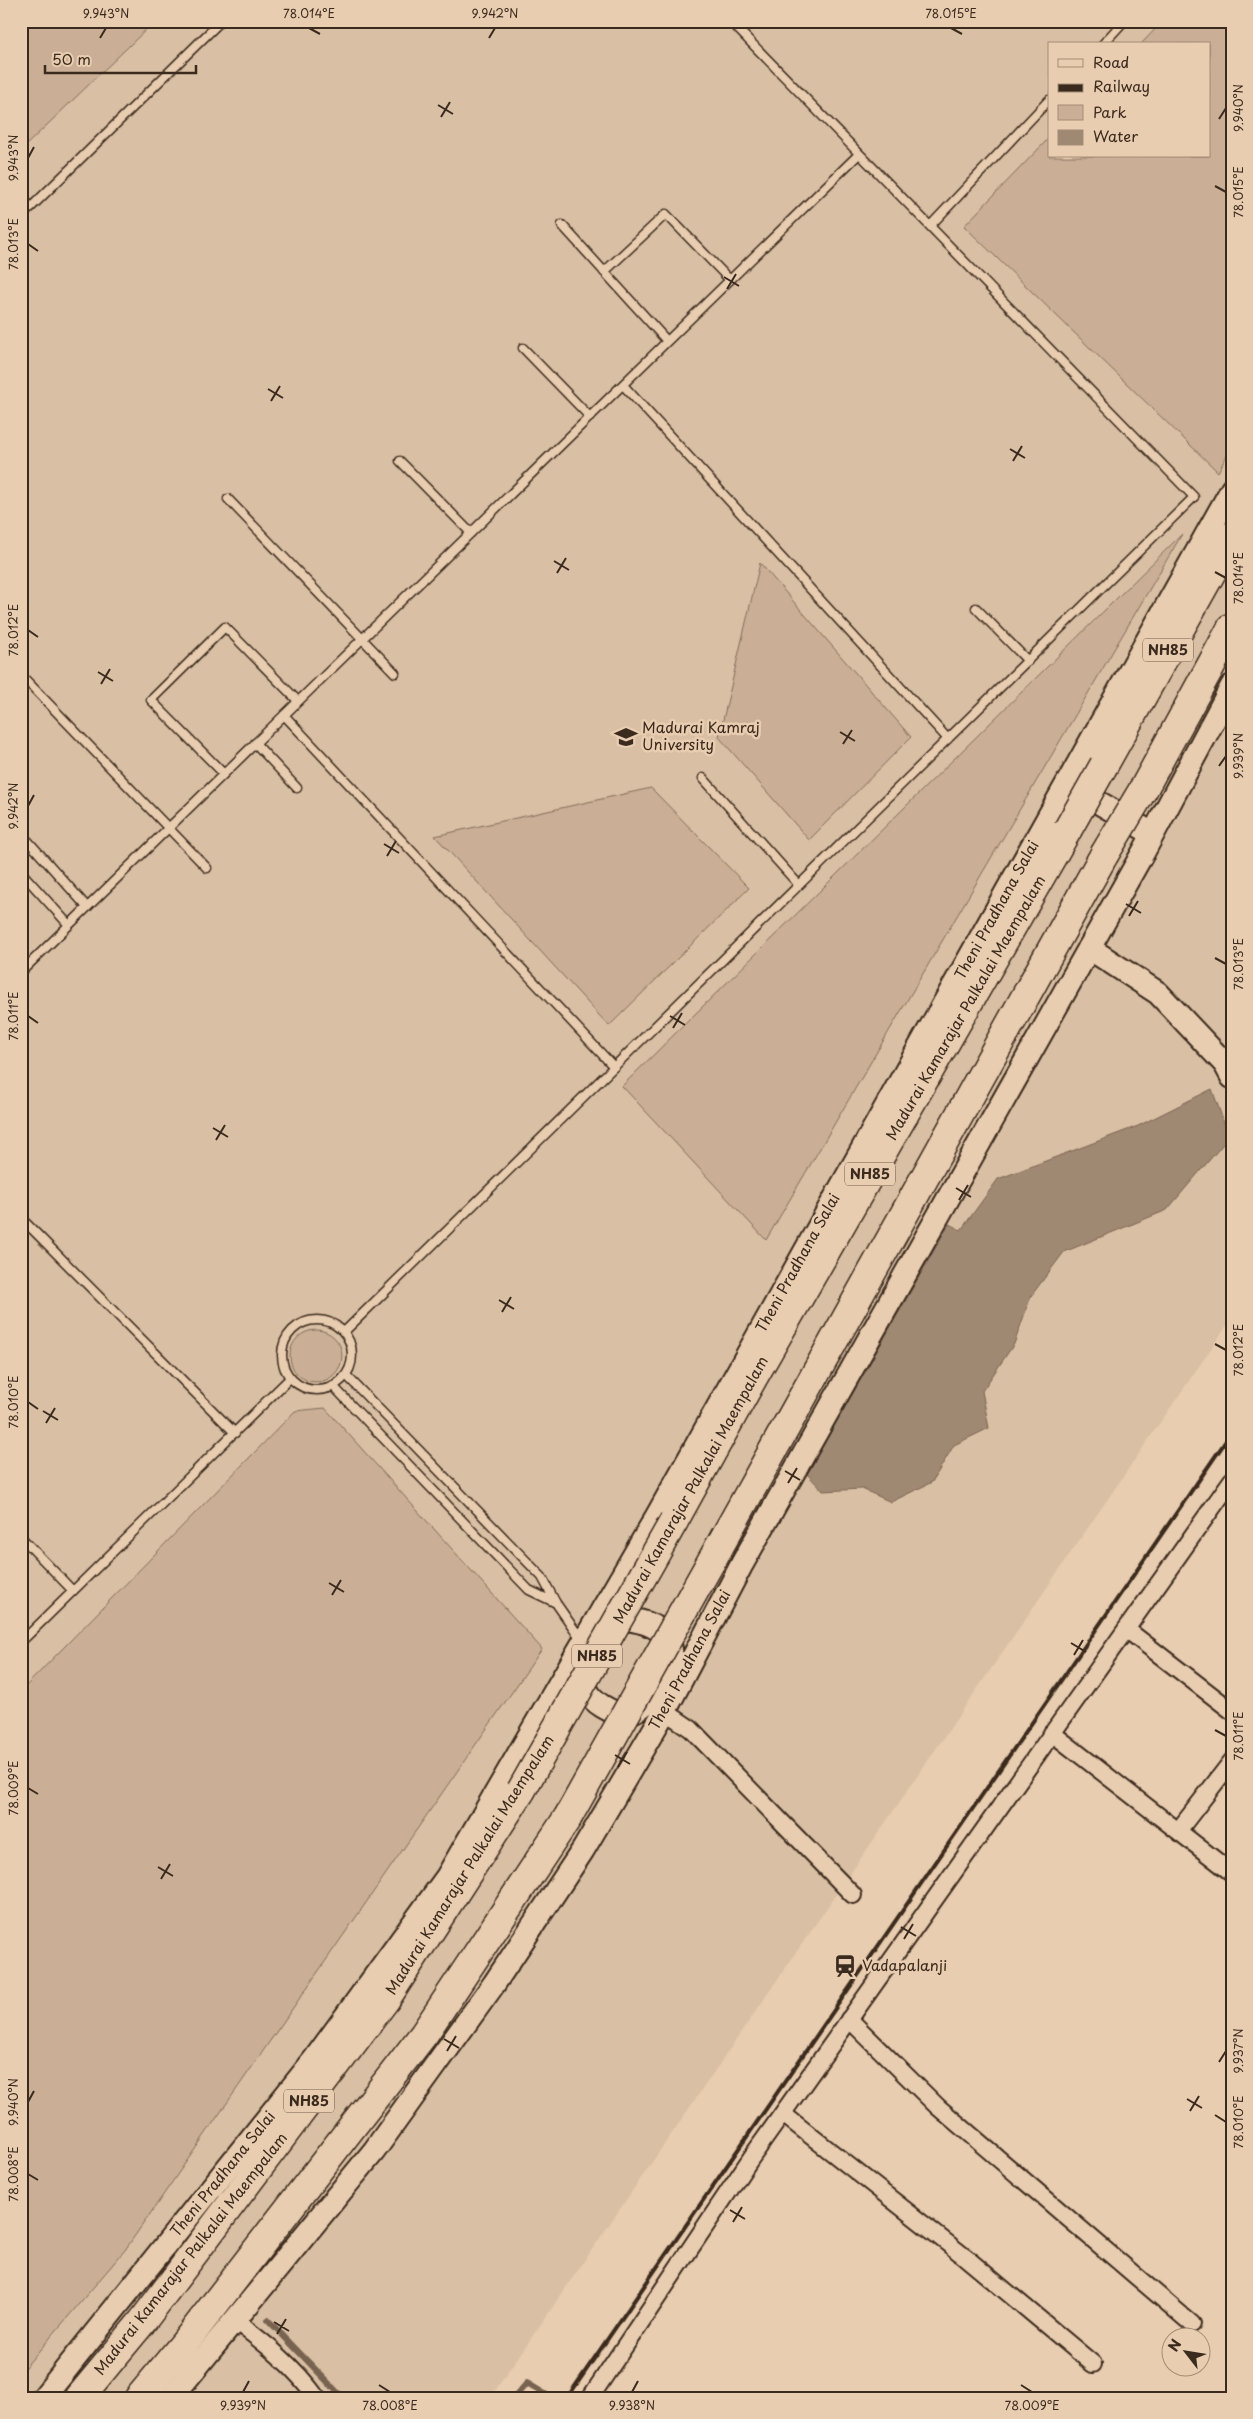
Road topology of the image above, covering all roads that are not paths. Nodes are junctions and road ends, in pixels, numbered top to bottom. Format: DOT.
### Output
graph roads {
  1 [pos="220,21"];
  2 [pos="730,21"];
  3 [pos="1124,21"];
  4 [pos="1105,42"];
  5 [pos="1048,101"];
  6 [pos="859,154"];
  7 [pos="21,217"];
  8 [pos="562,225"];
  9 [pos="930,226"];
  10 [pos="604,272"];
  11 [pos="730,280"];
  12 [pos="667,341"];
  13 [pos="523,348"];
  14 [pos="622,384"];
  15 [pos="590,417"];
  16 [pos="400,461"];
  17 [pos="1232,489"];
  18 [pos="228,500"];
  19 [pos="471,533"];
  20 [pos="1232,536"];
  21 [pos="976,608"];
  22 [pos="1232,627"];
  23 [pos="362,639"];
  24 [pos="1028,661"];
  25 [pos="396,673"];
  26 [pos="21,675"];
  27 [pos="1232,686"];
  28 [pos="298,701"];
  29 [pos="284,715"];
  30 [pos="948,739"];
  31 [pos="255,743"];
  32 [pos="224,774"];
  33 [pos="703,778"];
  34 [pos="1067,784"];
  35 [pos="297,788"];
  36 [pos="168,828"];
  37 [pos="1153,834"];
  38 [pos="21,847"];
  39 [pos="207,868"];
  40 [pos="21,872"];
  41 [pos="799,886"];
  42 [pos="88,907"];
  43 [pos="69,925"];
  44 [pos="1089,948"];
  45 [pos="21,972"];
  46 [pos="614,1067"];
  47 [pos="1232,1077"];
  48 [pos="21,1218"];
  49 [pos="344,1332"];
  50 [pos="346,1375"];
  51 [pos="290,1378"];
  52 [pos="333,1386"];
  53 [pos="235,1433"];
  54 [pos="1232,1480"];
  55 [pos="21,1537"];
  56 [pos="73,1591"];
  57 [pos="611,1595"];
  58 [pos="556,1603"];
  59 [pos="611,1628"];
  60 [pos="1126,1629"];
  61 [pos="701,1641"];
  62 [pos="21,1642"];
  63 [pos="589,1645"];
  64 [pos="671,1661"];
  65 [pos="586,1672"];
  66 [pos="553,1694"];
  67 [pos="652,1707"];
  68 [pos="1232,1711"];
  69 [pos="1052,1733"];
  70 [pos="1232,1761"];
  71 [pos="1178,1831"];
  72 [pos="1232,1872"];
  73 [pos="853,1895"];
  74 [pos="849,2019"];
  75 [pos="782,2114"];
  76 [pos="234,2320"];
  77 [pos="1192,2324"];
  78 [pos="1093,2364"];
  79 [pos="43,2398"];
  80 [pos="79,2398"];
  81 [pos="139,2398"];
  82 [pos="170,2398"];
  83 [pos="317,2398"];
  84 [pos="590,2398"];
  1 -- 7 [label="lane"];
  2 -- 6 [label="lane"];
  3 -- 4 [label="lane"];
  5 -- 9 [label="lane"];
  6 -- 9 [label="lane"];
  6 -- 11 [label="lane"];
  8 -- 10 [label="lane"];
  9 -- 24 [label="lane"];
  10 -- 11 [label="lane"];
  10 -- 12 [label="lane"];
  11 -- 12 [label="lane"];
  12 -- 14 [label="lane"];
  13 -- 15 [label="lane"];
  14 -- 15 [label="lane"];
  14 -- 30 [label="lane"];
  15 -- 19 [label="lane"];
  16 -- 19 [label="lane"];
  17 -- 34 [label="street, Theni Pradhana Salai / NH85"];
  18 -- 23 [label="lane"];
  19 -- 23 [label="lane"];
  20 -- 80 [label="highway, Madurai Kamarajar Palkalai Maempalam / NH85, bridge"];
  21 -- 24 [label="lane"];
  22 -- 81 [label="highway, NH85, bridge"];
  23 -- 25 [label="lane"];
  23 -- 28 [label="lane"];
  24 -- 30 [label="lane"];
  26 -- 36 [label="lane"];
  27 -- 37 [label="street, Theni Pradhana Salai"];
  28 -- 29 [label="lane"];
  28 -- 32 [label="lane"];
  29 -- 31 [label="lane"];
  29 -- 46 [label="lane"];
  30 -- 41 [label="lane"];
  31 -- 32 [label="lane"];
  31 -- 35 [label="lane"];
  32 -- 36 [label="lane"];
  33 -- 41 [label="lane"];
  34 -- 37 [label="street"];
  34 -- 57 [label="street, Theni Pradhana Salai / NH85"];
  36 -- 39 [label="lane"];
  36 -- 42 [label="lane"];
  37 -- 44 [label="street, Theni Pradhana Salai"];
  38 -- 42 [label="lane"];
  40 -- 43 [label="lane"];
  41 -- 46 [label="lane"];
  42 -- 43 [label="lane"];
  43 -- 45 [label="lane"];
  44 -- 47 [label="street"];
  44 -- 61 [label="street, Theni Pradhana Salai"];
  46 -- 49 [label="lane"];
  48 -- 53 [label="lane"];
  49 -- 50 [label="lane"];
  49 -- 51 [label="lane"];
  50 -- 52 [label="lane"];
  50 -- 58 [label="lane"];
  51 -- 52 [label="lane"];
  51 -- 53 [label="lane"];
  52 -- 58 [label="lane"];
  53 -- 56 [label="lane"];
  54 -- 60 [label="street"];
  55 -- 56 [label="lane"];
  56 -- 62 [label="lane"];
  57 -- 59 [label="street"];
  57 -- 63 [label="street, Theni Pradhana Salai / NH85"];
  58 -- 63 [label="lane"];
  59 -- 63 [label="street"];
  59 -- 64 [label="street"];
  60 -- 68 [label="street"];
  60 -- 69 [label="street"];
  61 -- 64 [label="street"];
  61 -- 67 [label="street, Theni Pradhana Salai"];
  63 -- 65 [label="street"];
  63 -- 66 [label="street, Theni Pradhana Salai / NH85"];
  64 -- 67 [label="street"];
  65 -- 66 [label="street"];
  65 -- 67 [label="street"];
  66 -- 79 [label="street, Theni Pradhana Salai / NH85"];
  67 -- 73 [label="street"];
  67 -- 76 [label="street, Theni Pradhana Salai"];
  69 -- 71 [label="street"];
  69 -- 74 [label="street"];
  70 -- 71 [label="street"];
  71 -- 72 [label="street"];
  74 -- 75 [label="street"];
  74 -- 77 [label="street"];
  75 -- 78 [label="street"];
  75 -- 84 [label="street"];
  76 -- 82 [label="street, Theni Pradhana Salai"];
  76 -- 83 [label="street"];
}
